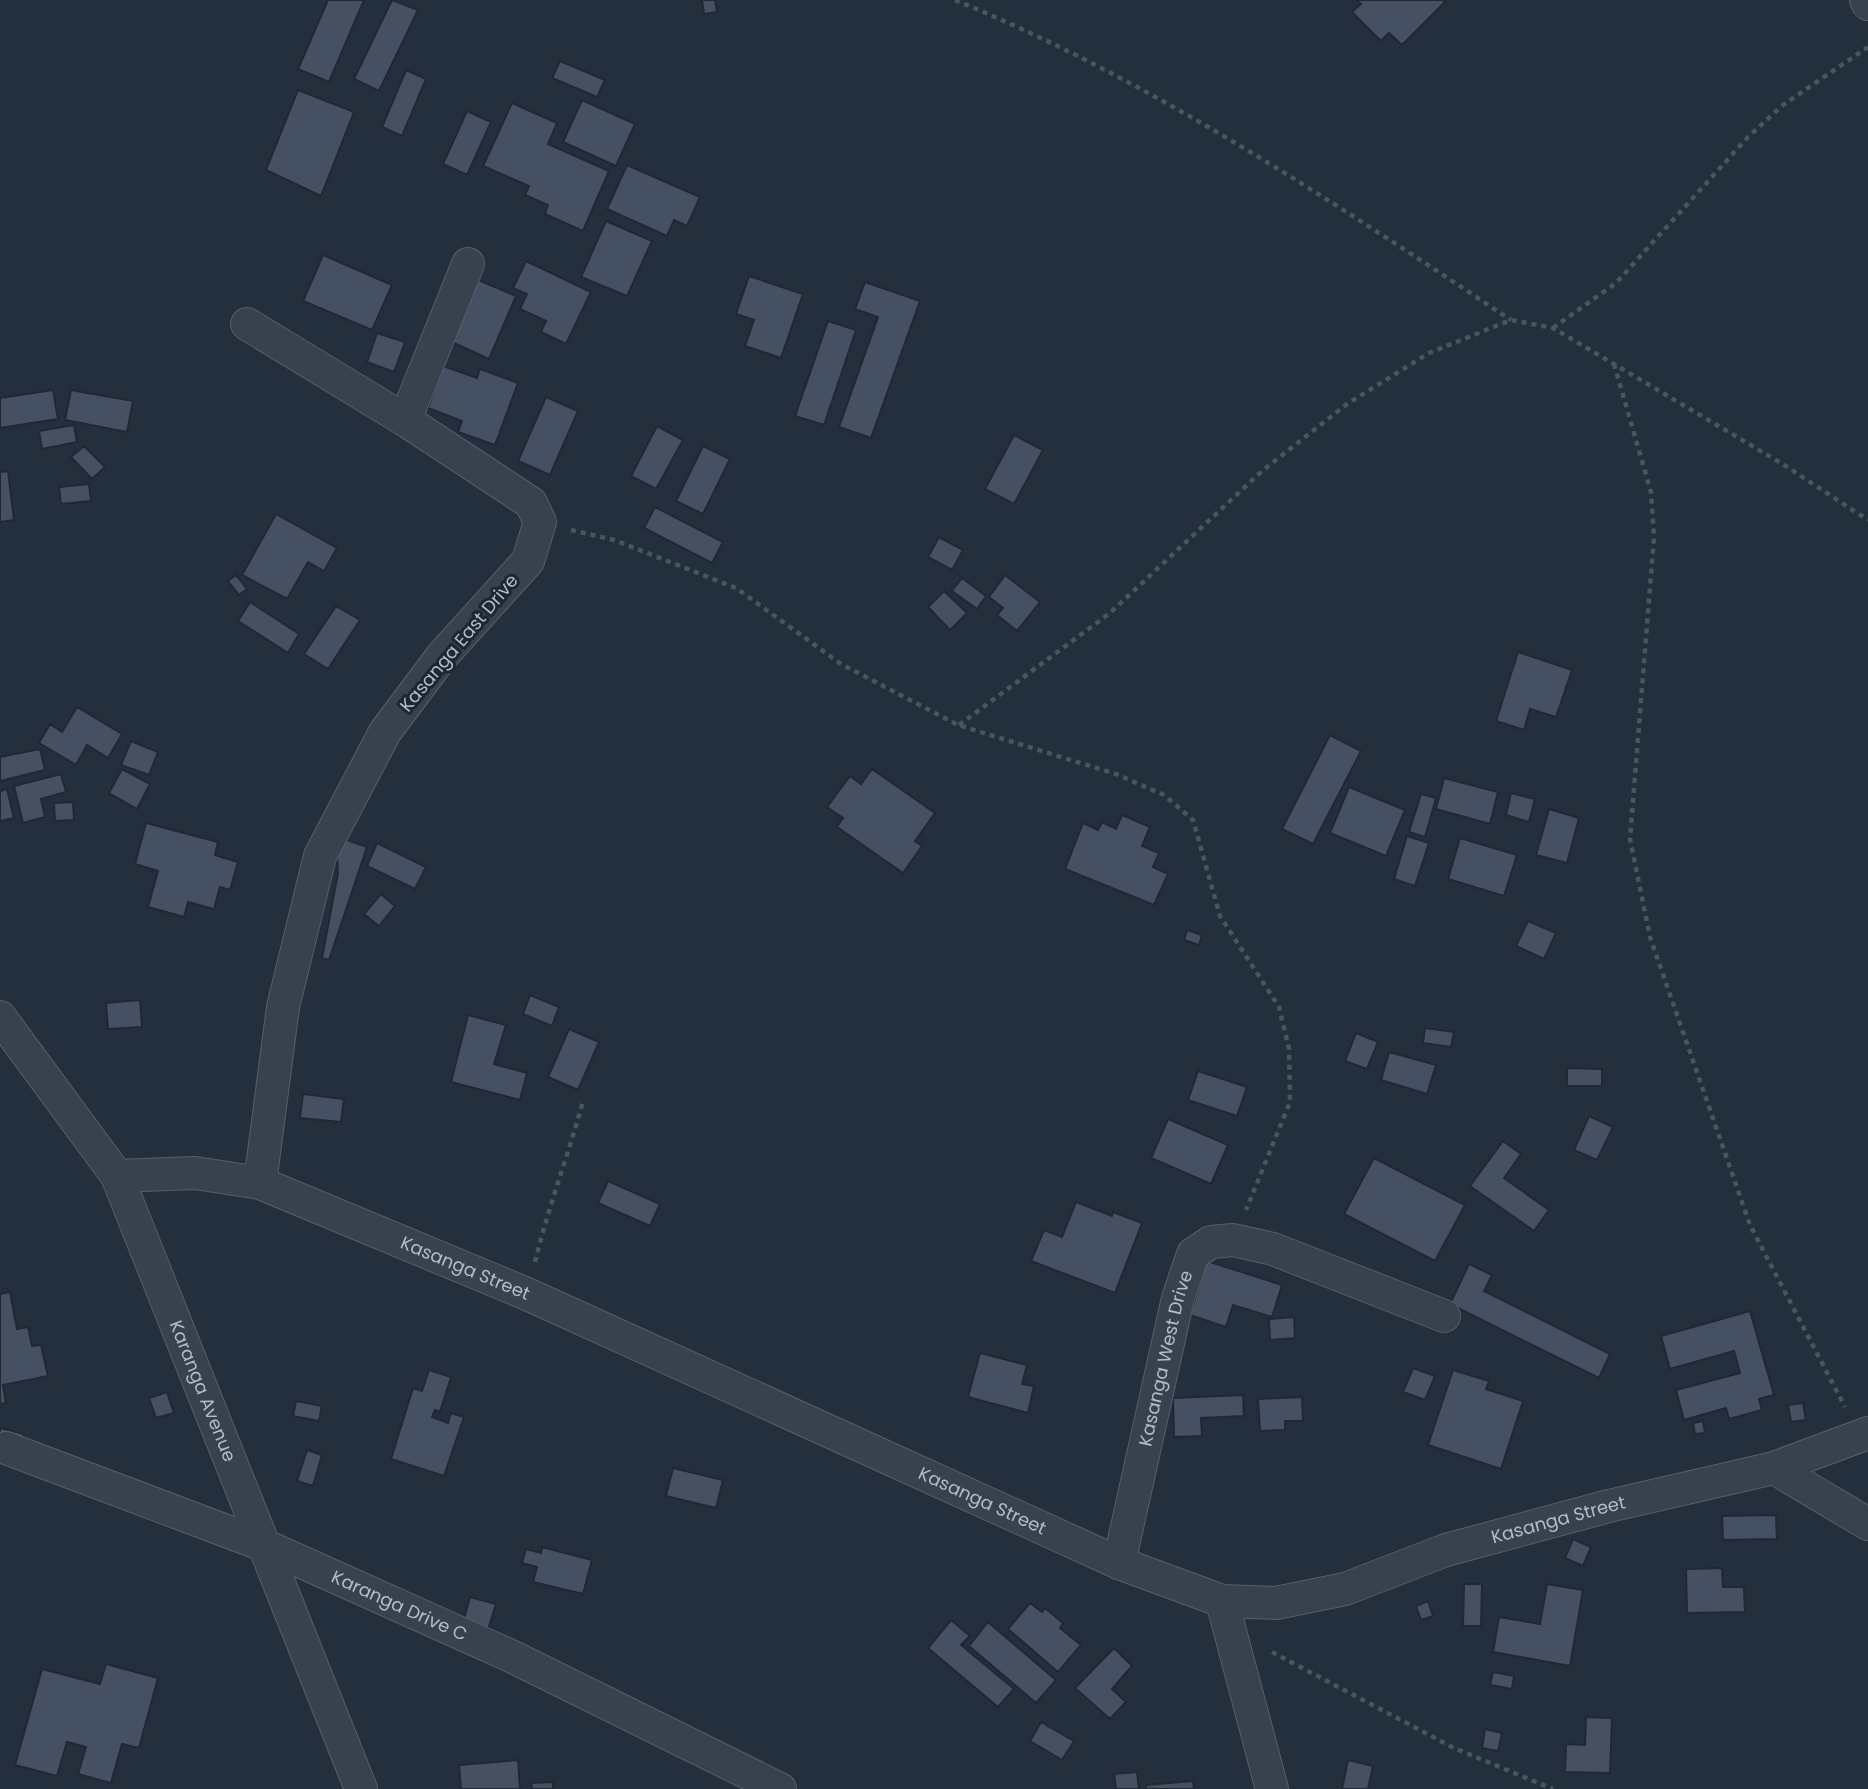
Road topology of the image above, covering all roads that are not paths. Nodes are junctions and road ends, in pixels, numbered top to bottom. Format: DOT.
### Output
graph roads {
  1 [pos="468,264"];
  2 [pos="247,324"];
  3 [pos="405,420"];
  4 [pos="0,1017"];
  5 [pos="117,1176"];
  6 [pos="260,1182"];
  7 [pos="1444,1316"];
  8 [pos="1864,1434"];
  9 [pos="6,1448"];
  10 [pos="1774,1468"];
  11 [pos="1868,1524"];
  12 [pos="266,1546"];
  13 [pos="1119,1563"];
  14 [pos="1226,1616"];
  15 [pos="361,1789"];
  16 [pos="780,1789"];
  17 [pos="1272,1789"];
  1 -- 3 [label="street"];
  2 -- 3 [label="street"];
  3 -- 6 [label="street, Kasanga East Drive"];
  4 -- 5 [label="street, Karanga Avenue"];
  5 -- 6 [label="street, Kasanga Street"];
  5 -- 12 [label="street, Karanga Avenue"];
  6 -- 13 [label="street, Kasanga Street"];
  7 -- 13 [label="street, Kasanga West Drive"];
  8 -- 10 [label="street, Kasanga Street"];
  9 -- 12 [label="street, Karanga Drive C"];
  10 -- 11 [label="street"];
  10 -- 14 [label="street, Kasanga Street"];
  12 -- 15 [label="street, Karanga Avenue"];
  12 -- 16 [label="street, Karanga Drive C"];
  13 -- 14 [label="street, Kasanga Street"];
  14 -- 17 [label="street"];
}
